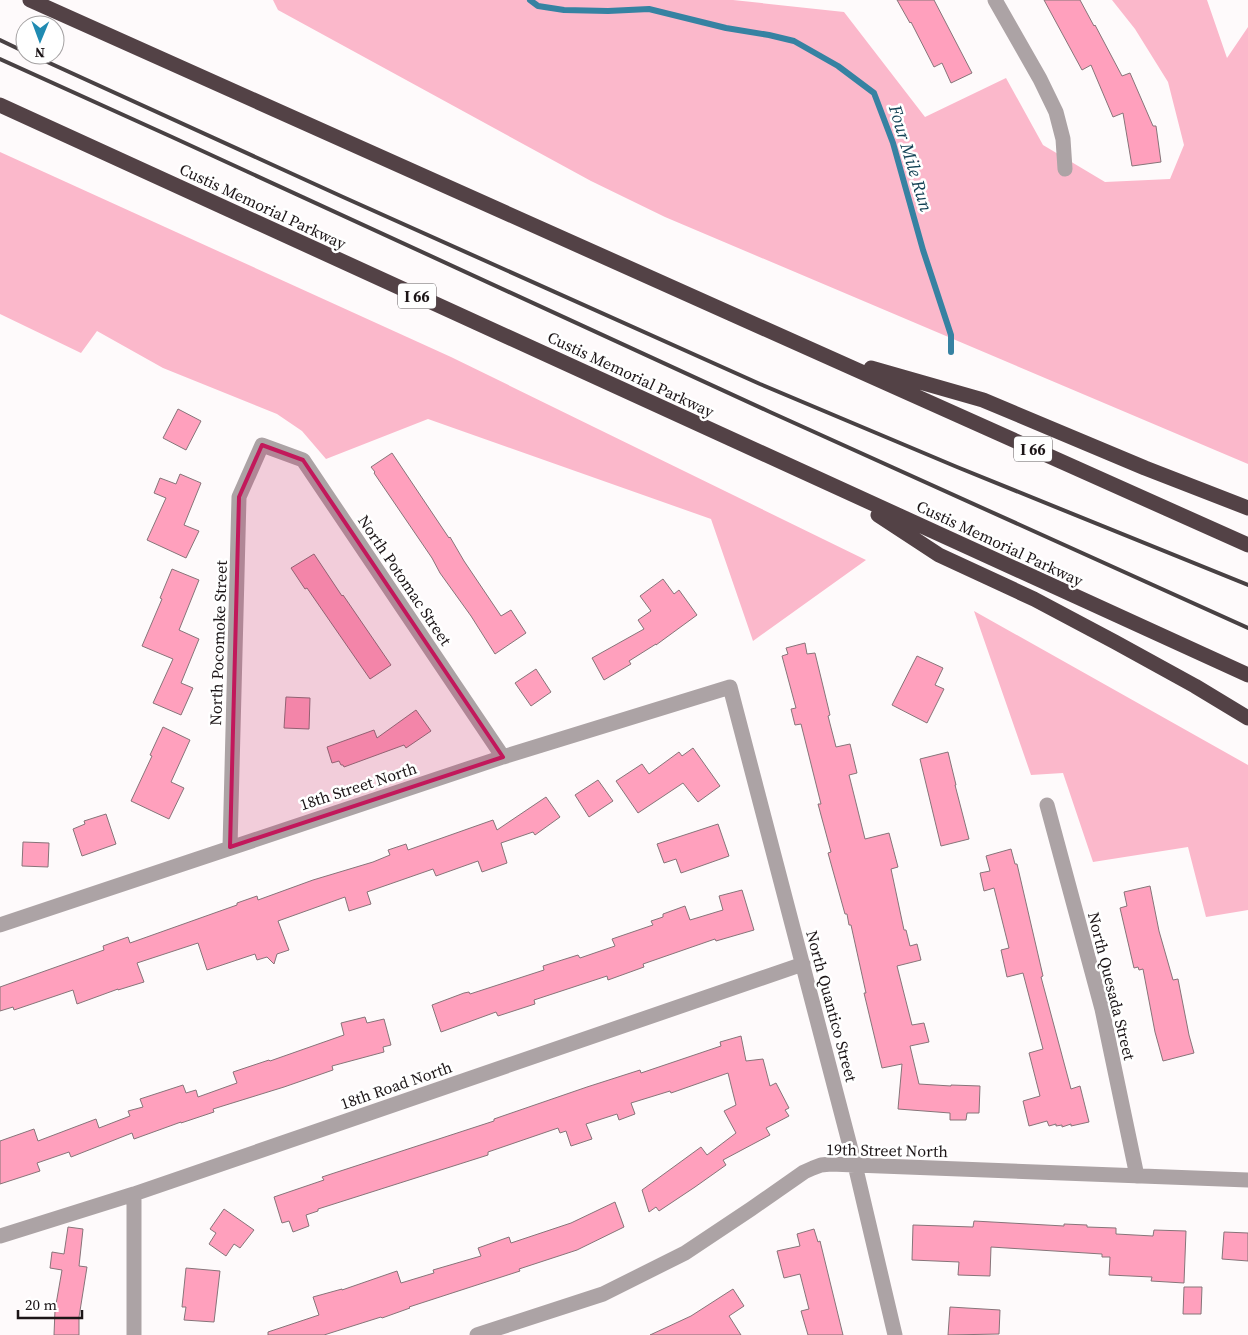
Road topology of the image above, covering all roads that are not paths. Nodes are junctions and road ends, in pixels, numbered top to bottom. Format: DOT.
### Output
graph roads {
  1 [pos="30,0"];
  2 [pos="995,0"];
  3 [pos="0,105"];
  4 [pos="1065,169"];
  5 [pos="819,353"];
  6 [pos="262,445"];
  7 [pos="835,486"];
  8 [pos="1248,508"];
  9 [pos="1248,545"];
  10 [pos="1248,675"];
  11 [pos="730,687"];
  12 [pos="1248,718"];
  13 [pos="503,757"];
  14 [pos="1048,805"];
  15 [pos="230,847"];
  16 [pos="0,925"];
  17 [pos="803,964"];
  18 [pos="855,1165"];
  19 [pos="1137,1176"];
  20 [pos="1248,1180"];
  21 [pos="134,1194"];
  22 [pos="0,1236"];
  23 [pos="134,1335"];
  24 [pos="477,1335"];
  25 [pos="896,1335"];
  1 -- 5 [label="highway, I 66"];
  2 -- 4 [label="street"];
  3 -- 7 [label="highway, Custis Memorial Parkway / I 66"];
  5 -- 8 [label="highway"];
  5 -- 9 [label="highway, I 66"];
  6 -- 13 [label="street, North Potomac Street"];
  6 -- 15 [label="street, North Pocomoke Street"];
  7 -- 10 [label="highway, Custis Memorial Parkway / I 66"];
  7 -- 12 [label="highway"];
  11 -- 13 [label="street, 18th Street North"];
  11 -- 17 [label="street, North Quantico Street"];
  13 -- 15 [label="street, 18th Street North"];
  14 -- 19 [label="street, North Quesada Street"];
  15 -- 16 [label="street, 18th Street North"];
  17 -- 18 [label="street, North Quantico Street"];
  17 -- 21 [label="street, 18th Road North"];
  18 -- 19 [label="street, 19th Street North"];
  18 -- 24 [label="street, 19th Street North"];
  18 -- 25 [label="street, North Quantico Street"];
  19 -- 20 [label="street, 19th Street North"];
  21 -- 22 [label="street, 18th Road North"];
  21 -- 23 [label="street"];
}
